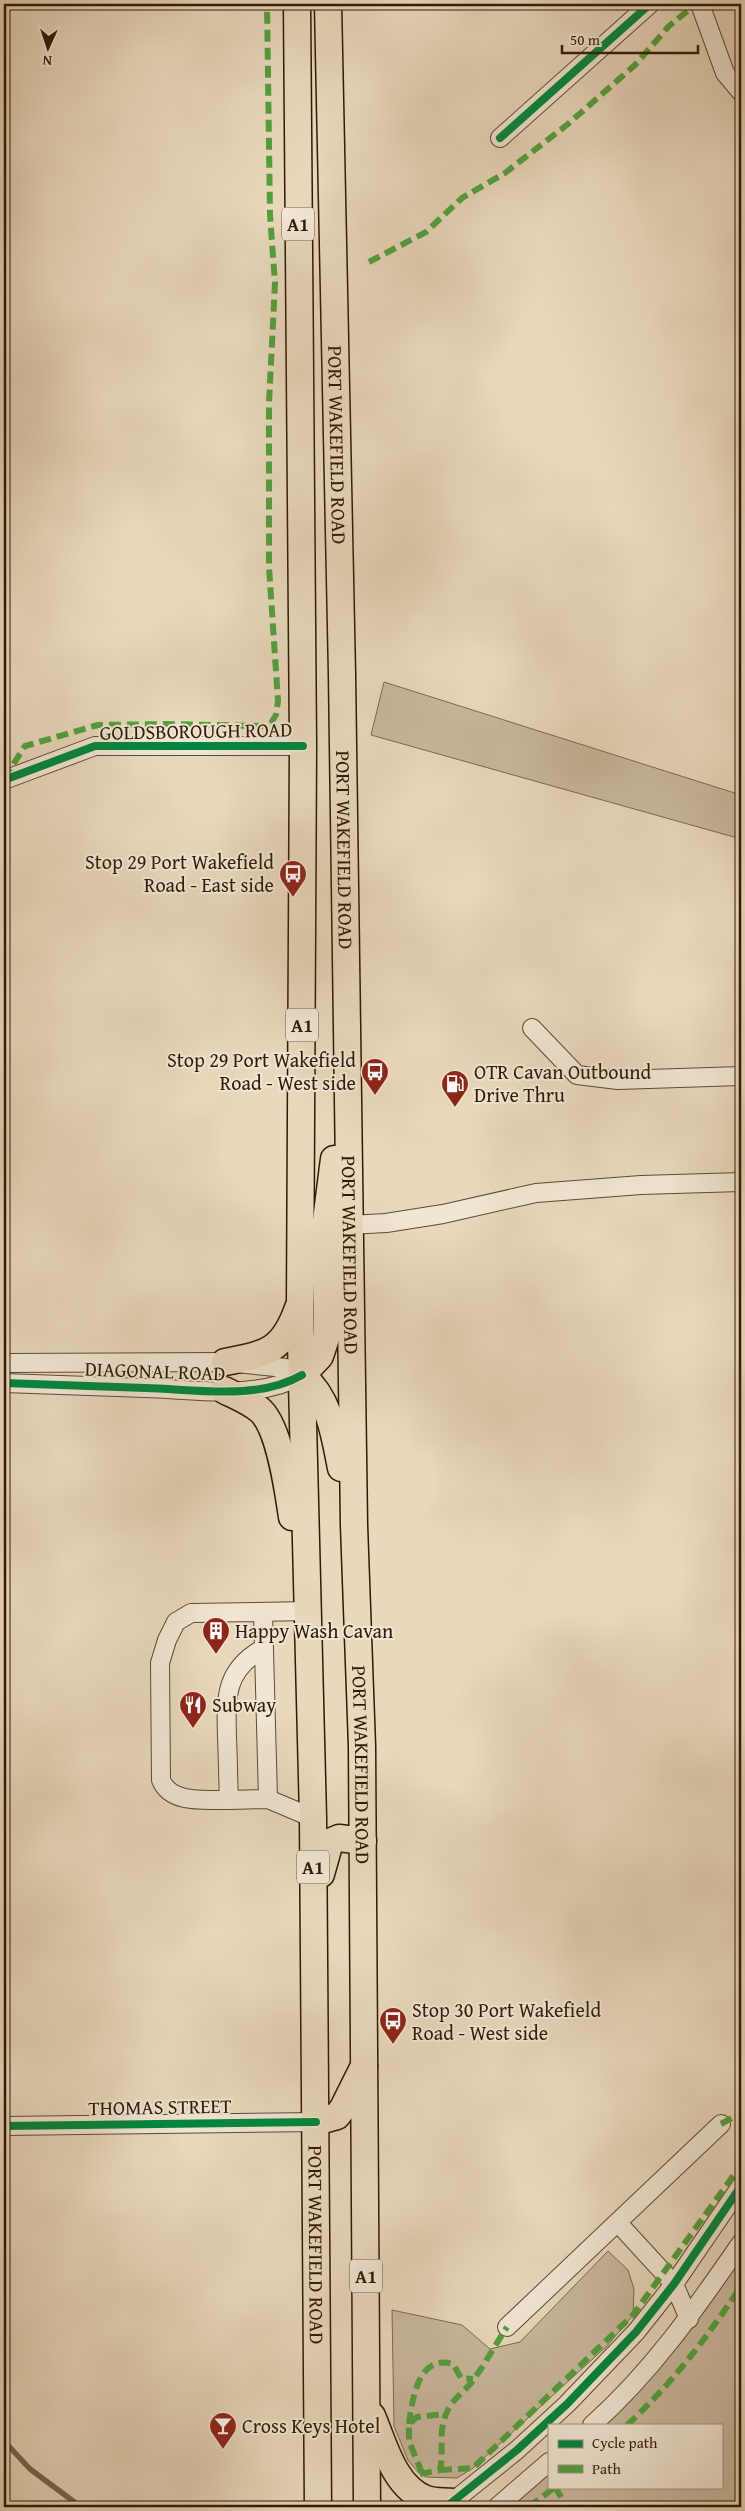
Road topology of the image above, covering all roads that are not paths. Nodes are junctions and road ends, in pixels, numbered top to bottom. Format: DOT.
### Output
graph roads {
  1 [pos="297,4"];
  2 [pos="328,4"];
  3 [pos="334,4"];
  4 [pos="650,4"];
  5 [pos="700,4"];
  6 [pos="329,60"];
  7 [pos="741,92"];
  8 [pos="500,138"];
  9 [pos="336,354"];
  10 [pos="300,445"];
  11 [pos="303,746"];
  12 [pos="4,780"];
  13 [pos="532,1028"];
  14 [pos="346,1064"];
  15 [pos="741,1076"];
  16 [pos="741,1182"];
  17 [pos="349,1225"];
  18 [pos="300,1304"];
  19 [pos="225,1362"];
  20 [pos="4,1363"];
  21 [pos="302,1375"];
  22 [pos="4,1383"];
  23 [pos="224,1390"];
  24 [pos="354,1525"];
  25 [pos="308,1611"];
  26 [pos="263,1613"];
  27 [pos="264,1648"];
  28 [pos="268,1799"];
  29 [pos="229,1800"];
  30 [pos="313,1818"];
  31 [pos="363,1841"];
  32 [pos="314,1901"];
  33 [pos="366,2061"];
  34 [pos="316,2122"];
  35 [pos="721,2124"];
  36 [pos="4,2126"];
  37 [pos="741,2186"];
  38 [pos="618,2223"];
  39 [pos="741,2243"];
  40 [pos="674,2284"];
  41 [pos="689,2319"];
  42 [pos="507,2327"];
  43 [pos="366,2401"];
  44 [pos="593,2424"];
  45 [pos="548,2463"];
  46 [pos="449,2504"];
  47 [pos="318,2507"];
  48 [pos="367,2507"];
  49 [pos="497,2507"];
  1 -- 10 [label="highway, PORT WAKEFIELD ROAD / A1"];
  2 -- 6 [label="highway, PORT WAKEFIELD ROAD / A1"];
  3 -- 6 [label="highway"];
  4 -- 8 [label="street"];
  5 -- 7 [label="street"];
  6 -- 9 [label="highway, PORT WAKEFIELD ROAD / A1"];
  9 -- 10 [label="highway"];
  9 -- 14 [label="highway, PORT WAKEFIELD ROAD / A1"];
  10 -- 11 [label="highway, PORT WAKEFIELD ROAD / A1"];
  11 -- 12 [label="street, GOLDSBOROUGH ROAD"];
  11 -- 18 [label="highway, PORT WAKEFIELD ROAD / A1"];
  13 -- 15 [label="street"];
  14 -- 17 [label="highway, PORT WAKEFIELD ROAD / A1"];
  14 -- 21 [label="highway"];
  16 -- 17 [label="street"];
  17 -- 24 [label="highway, PORT WAKEFIELD ROAD / A1"];
  18 -- 19 [label="highway"];
  18 -- 21 [label="highway, PORT WAKEFIELD ROAD / A1"];
  19 -- 20 [label="street, DIAGONAL ROAD"];
  19 -- 21 [label="street, DIAGONAL ROAD"];
  21 -- 23 [label="street, DIAGONAL ROAD"];
  21 -- 24 [label="highway"];
  21 -- 25 [label="highway, PORT WAKEFIELD ROAD / A1"];
  22 -- 23 [label="street, DIAGONAL ROAD"];
  23 -- 25 [label="highway"];
  24 -- 31 [label="highway, PORT WAKEFIELD ROAD / A1"];
  25 -- 26 [label="street"];
  25 -- 30 [label="highway, PORT WAKEFIELD ROAD / A1"];
  26 -- 27 [label="street"];
  26 -- 29 [label="street"];
  27 -- 28 [label="street"];
  27 -- 29 [label="street"];
  28 -- 29 [label="street"];
  28 -- 30 [label="street"];
  30 -- 32 [label="highway, PORT WAKEFIELD ROAD / A1"];
  31 -- 32 [label="highway"];
  31 -- 33 [label="highway, PORT WAKEFIELD ROAD / A1"];
  32 -- 34 [label="highway, PORT WAKEFIELD ROAD / A1"];
  33 -- 34 [label="highway"];
  33 -- 43 [label="highway, PORT WAKEFIELD ROAD / A1"];
  34 -- 36 [label="street, THOMAS STREET"];
  34 -- 47 [label="highway, PORT WAKEFIELD ROAD / A1"];
  35 -- 38 [label="street"];
  37 -- 40 [label="street"];
  38 -- 40 [label="street"];
  38 -- 42 [label="street"];
  39 -- 41 [label="street"];
  40 -- 41 [label="street"];
  40 -- 46 [label="street"];
  41 -- 44 [label="street"];
  43 -- 46 [label="highway"];
  43 -- 48 [label="highway, PORT WAKEFIELD ROAD / A1"];
  45 -- 49 [label="street"];
}
